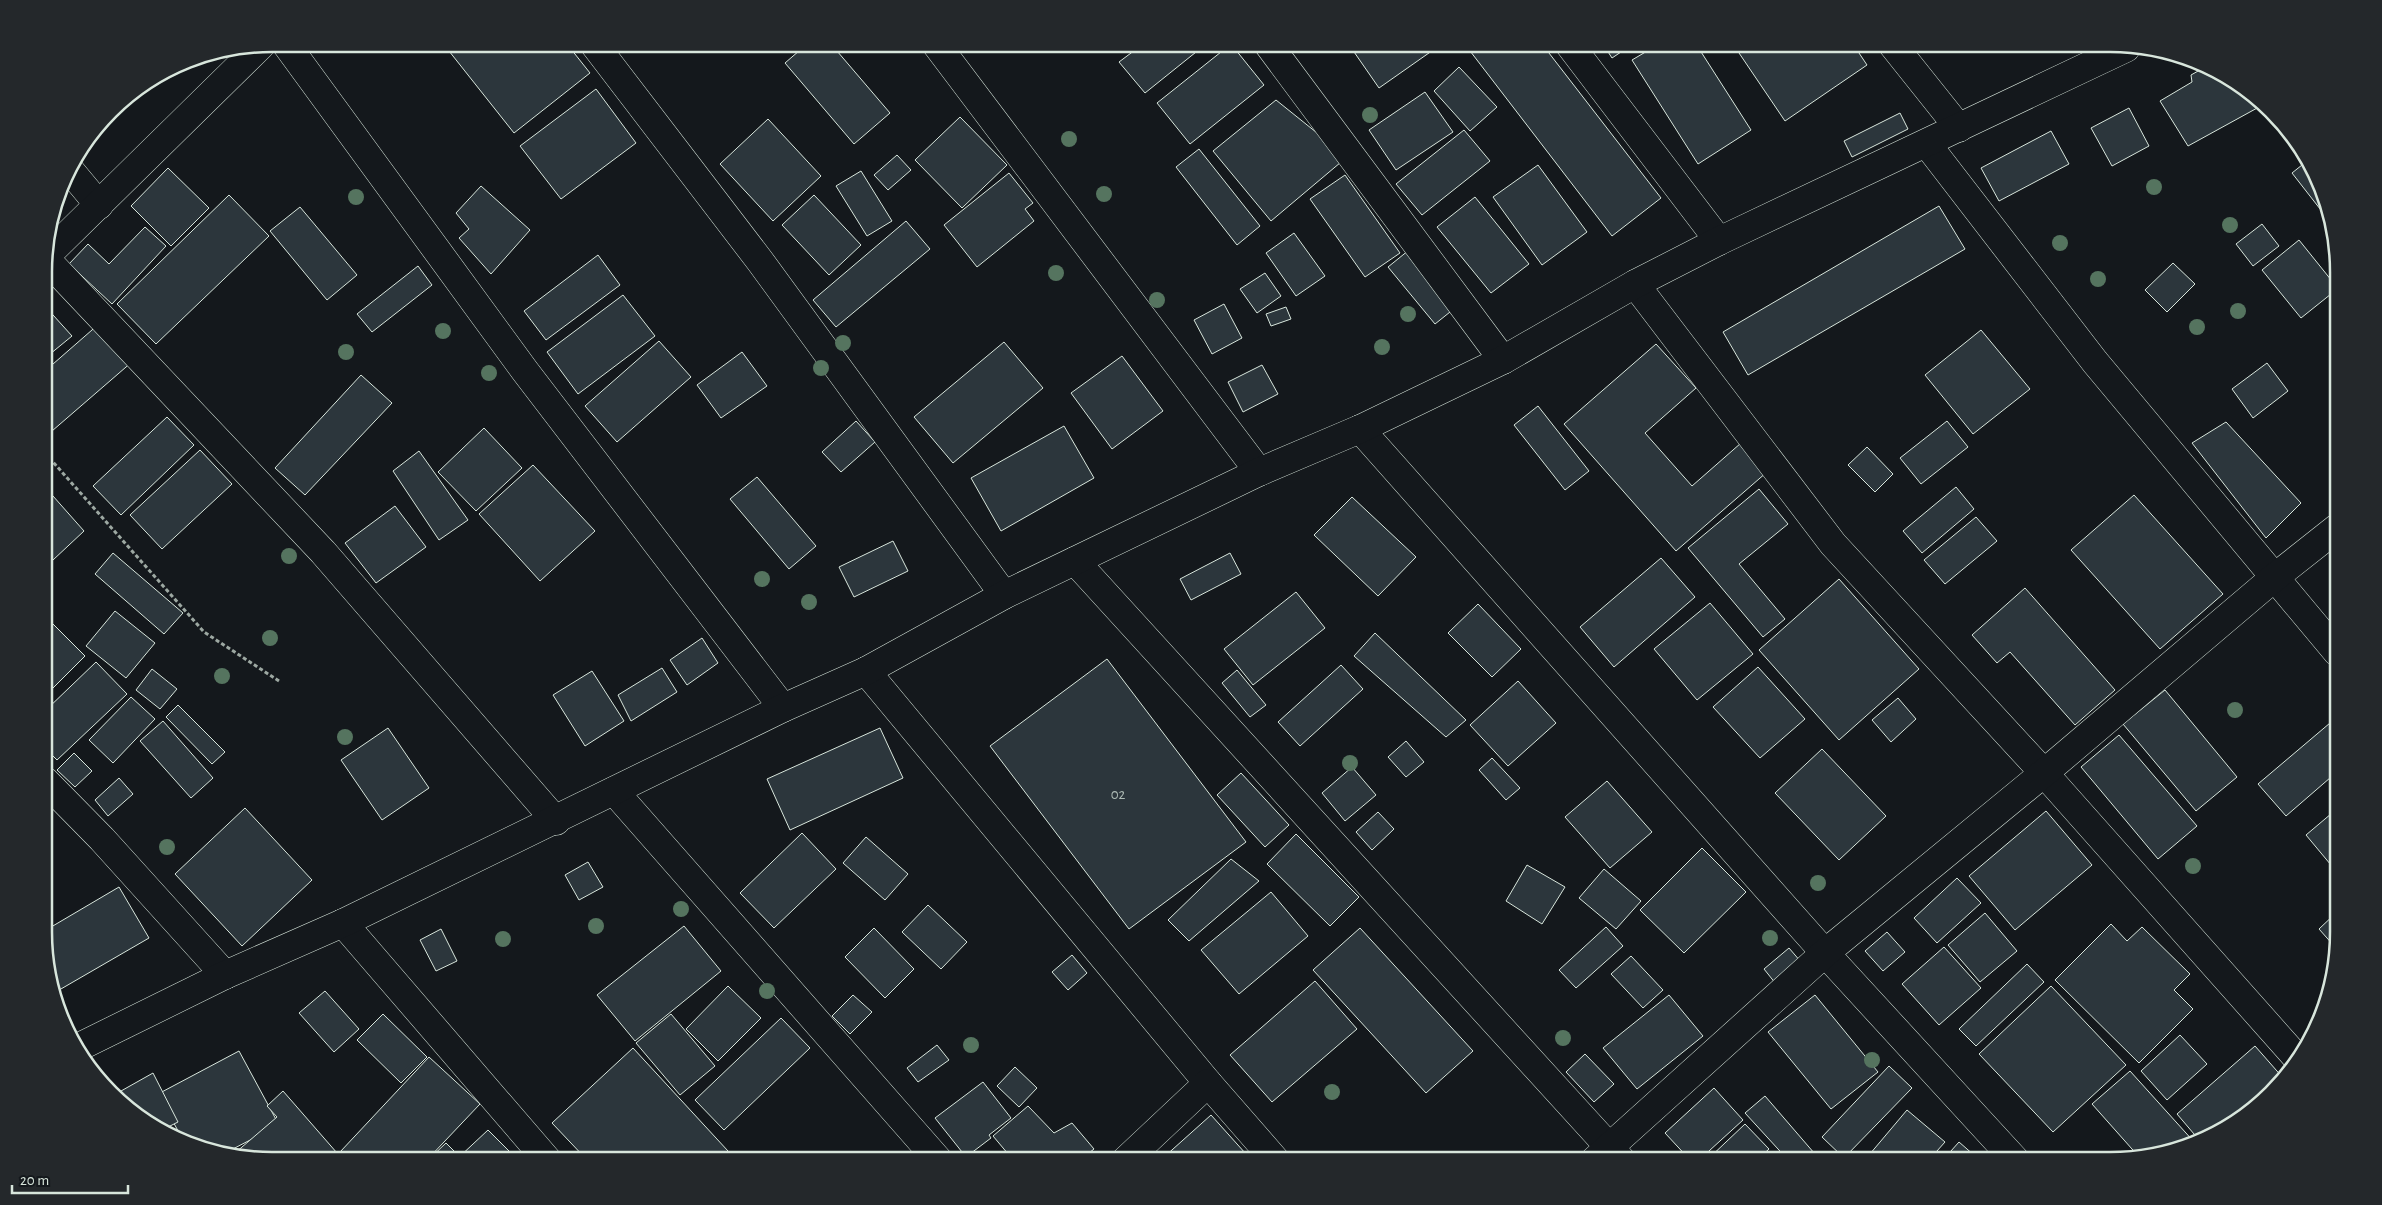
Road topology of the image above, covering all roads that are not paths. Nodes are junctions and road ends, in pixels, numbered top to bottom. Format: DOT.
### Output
graph roads {
  1 [pos="292,52"];
  2 [pos="600,52"];
  3 [pos="942,52"];
  4 [pos="1274,52"];
  5 [pos="1575,52"];
  6 [pos="1898,52"];
  7 [pos="2117,52"];
  8 [pos="253,53"];
  9 [pos="1959,128"];
  10 [pos="1927,144"];
  11 [pos="75,176"];
  12 [pos="99,205"];
  13 [pos="1719,241"];
  14 [pos="54,249"];
  15 [pos="52,267"];
  16 [pos="1635,284"];
  17 [pos="1503,360"];
  18 [pos="1360,429"];
  19 [pos="1259,472"];
  20 [pos="2330,534"];
  21 [pos="1075,561"];
  22 [pos="2275,577"];
  23 [pos="1004,596"];
  24 [pos="2330,642"];
  25 [pos="866,670"];
  26 [pos="784,708"];
  27 [pos="2044,772"];
  28 [pos="52,788"];
  29 [pos="614,791"];
  30 [pos="556,821"];
  31 [pos="343,923"];
  32 [pos="1826,953"];
  33 [pos="226,975"];
  34 [pos="84,1045"];
  35 [pos="2293,1053"];
  36 [pos="1208,1083"];
  37 [pos="540,1152"];
  38 [pos="931,1152"];
  39 [pos="1135,1152"];
  40 [pos="1268,1152"];
  41 [pos="1605,1152"];
  42 [pos="1614,1152"];
  43 [pos="2008,1152"];
  1 -- 26 [label="main road"];
  2 -- 23 [label="main road"];
  3 -- 19 [label="main road"];
  4 -- 17 [label="main road"];
  5 -- 13 [label="main road"];
  6 -- 9 [label="main road"];
  7 -- 9 [label="main road"];
  8 -- 12 [label="main road"];
  9 -- 10 [label="main road"];
  10 -- 13 [label="main road"];
  10 -- 22 [label="main road"];
  11 -- 12 [label="main road"];
  12 -- 14 [label="main road"];
  13 -- 16 [label="main road"];
  15 -- 30 [label="main road"];
  16 -- 17 [label="main road"];
  16 -- 27 [label="main road"];
  17 -- 18 [label="main road"];
  18 -- 19 [label="main road"];
  18 -- 32 [label="main road"];
  19 -- 21 [label="main road"];
  20 -- 22 [label="main road"];
  21 -- 23 [label="main road"];
  21 -- 41 [label="main road"];
  22 -- 24 [label="main road"];
  22 -- 27 [label="main road"];
  23 -- 25 [label="main road"];
  25 -- 26 [label="main road"];
  25 -- 36 [label="main road"];
  26 -- 29 [label="main road"];
  27 -- 32 [label="main road"];
  27 -- 35 [label="main road"];
  28 -- 33 [label="main road"];
  29 -- 30 [label="main road"];
  29 -- 38 [label="main road"];
  30 -- 31 [label="main road"];
  31 -- 33 [label="main road"];
  31 -- 37 [label="main road"];
  32 -- 42 [label="main road"];
  32 -- 43 [label="main road"];
  33 -- 34 [label="main road"];
  36 -- 39 [label="main road"];
  36 -- 40 [label="main road"];
}
